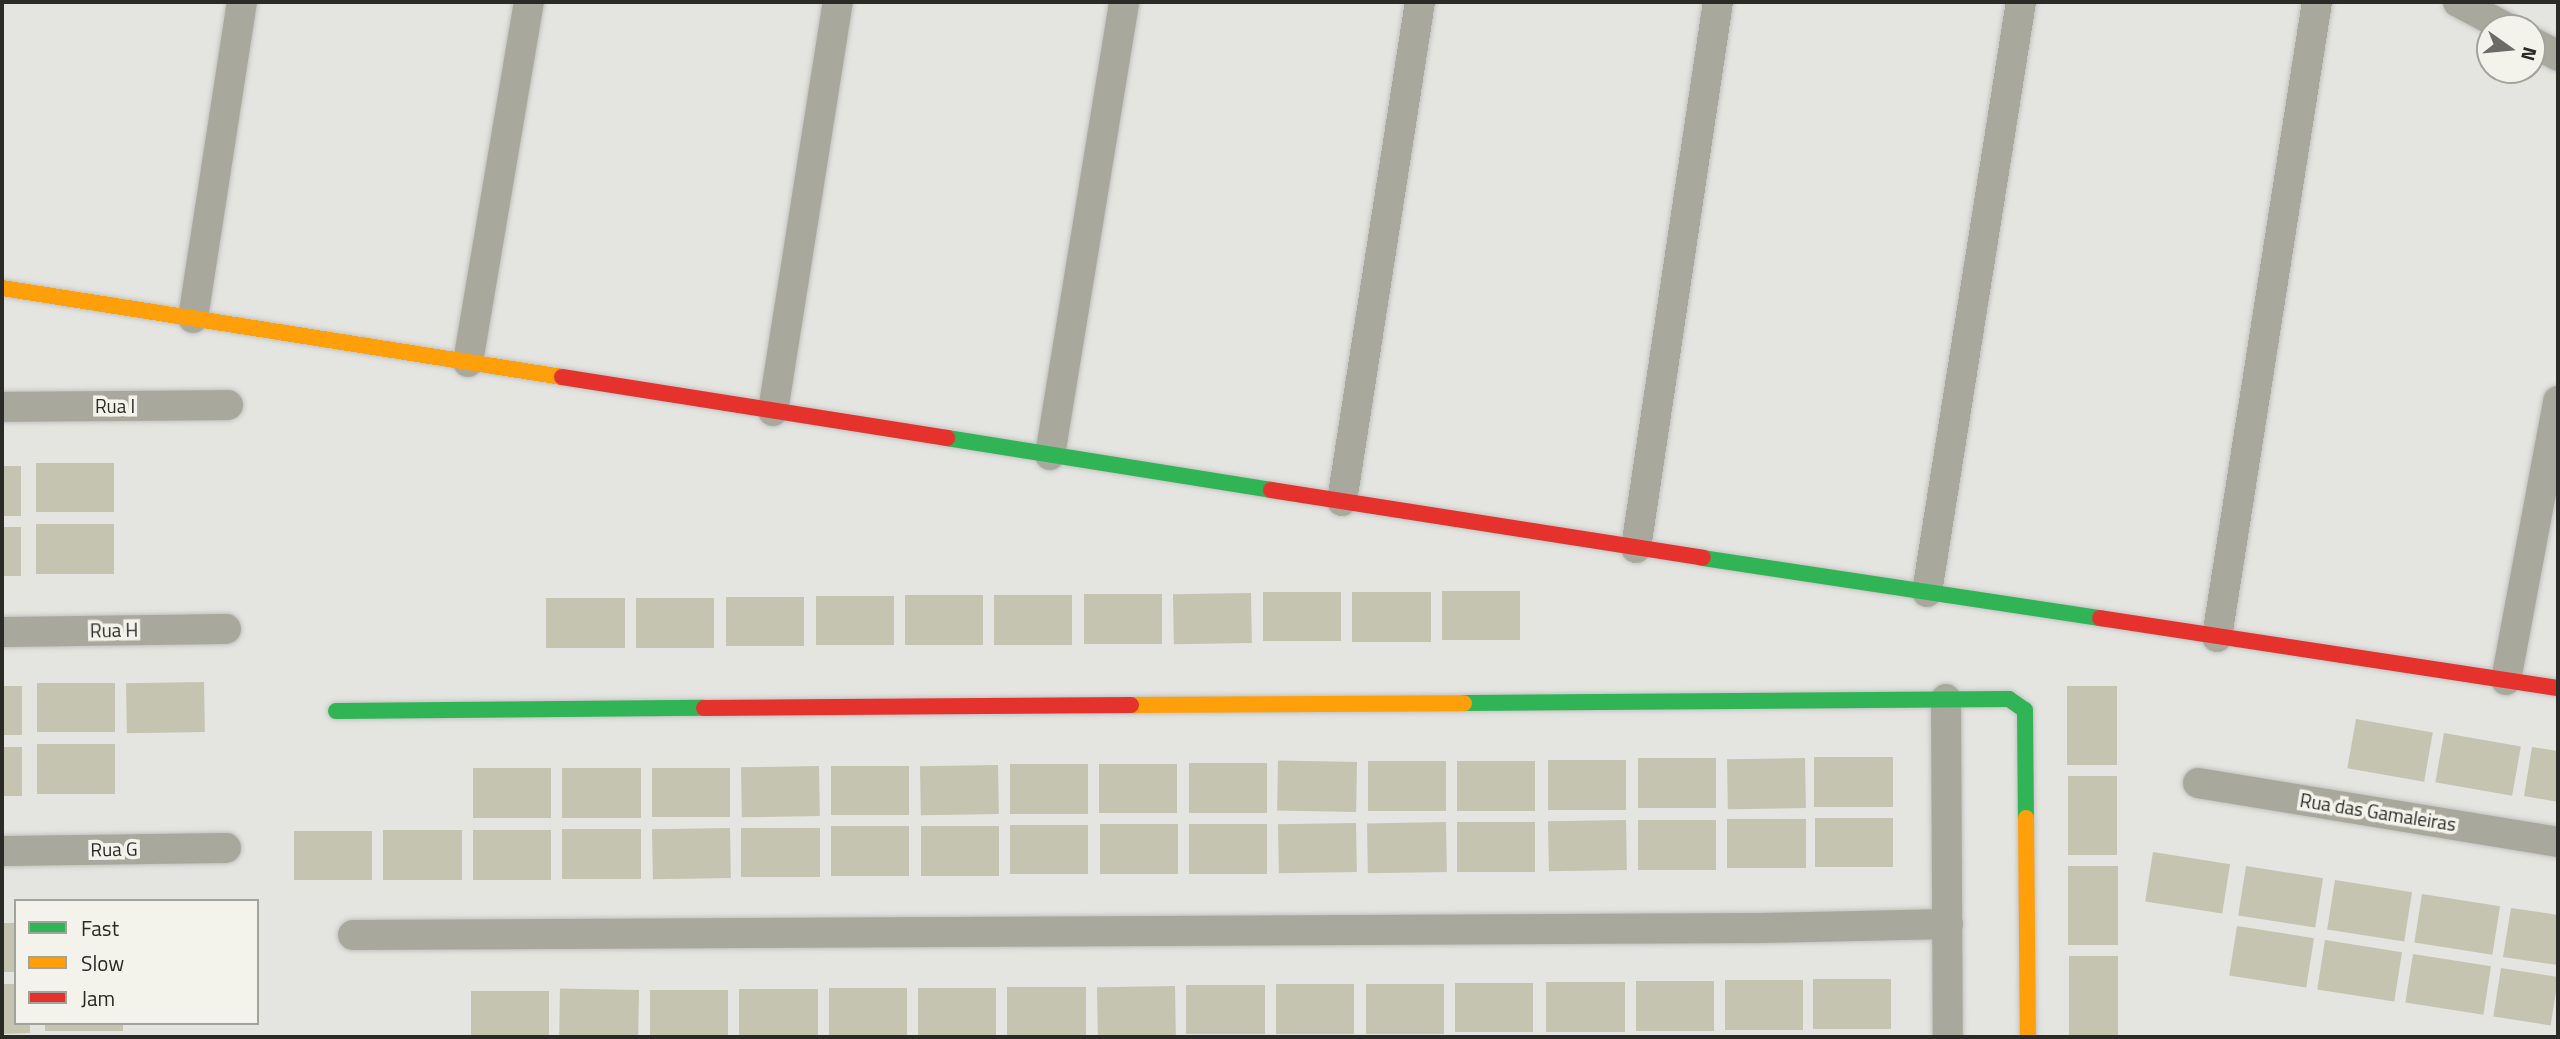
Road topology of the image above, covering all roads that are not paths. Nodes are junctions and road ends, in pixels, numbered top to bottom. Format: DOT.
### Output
graph roads {
  1 [pos="242,2"];
  2 [pos="528,2"];
  3 [pos="838,2"];
  4 [pos="1124,2"];
  5 [pos="1420,2"];
  6 [pos="1718,2"];
  7 [pos="2021,2"];
  8 [pos="2318,2"];
  9 [pos="2458,2"];
  10 [pos="2481,14"];
  11 [pos="2,288"];
  12 [pos="193,318"];
  13 [pos="468,362"];
  14 [pos="2558,401"];
  15 [pos="228,405"];
  16 [pos="2,407"];
  17 [pos="773,411"];
  18 [pos="1050,455"];
  19 [pos="1342,501"];
  20 [pos="1636,548"];
  21 [pos="1927,592"];
  22 [pos="226,629"];
  23 [pos="2,632"];
  24 [pos="2217,637"];
  25 [pos="2505,680"];
  26 [pos="2558,688"];
  27 [pos="1947,699"];
  28 [pos="336,711"];
  29 [pos="2198,783"];
  30 [pos="2558,842"];
  31 [pos="226,848"];
  32 [pos="2,851"];
  33 [pos="1948,924"];
  34 [pos="353,935"];
  35 [pos="1948,1037"];
  36 [pos="2028,1037"];
  1 -- 12 [label="street"];
  2 -- 13 [label="street"];
  3 -- 17 [label="street"];
  4 -- 18 [label="street"];
  5 -- 19 [label="street"];
  6 -- 20 [label="street"];
  7 -- 21 [label="street"];
  8 -- 24 [label="street"];
  9 -- 10 [label="street"];
  11 -- 12 [label="street"];
  12 -- 13 [label="street"];
  13 -- 17 [label="street"];
  14 -- 25 [label="street"];
  15 -- 16 [label="street, Rua I"];
  17 -- 18 [label="street"];
  18 -- 19 [label="street"];
  19 -- 20 [label="street"];
  20 -- 21 [label="street"];
  21 -- 24 [label="street"];
  22 -- 23 [label="street, Rua H"];
  24 -- 25 [label="street"];
  25 -- 26 [label="street"];
  27 -- 28 [label="street"];
  27 -- 33 [label="street"];
  27 -- 36 [label="street"];
  29 -- 30 [label="street, Rua das Gamaleiras"];
  31 -- 32 [label="street, Rua G"];
  33 -- 34 [label="street"];
  33 -- 35 [label="street"];
}
